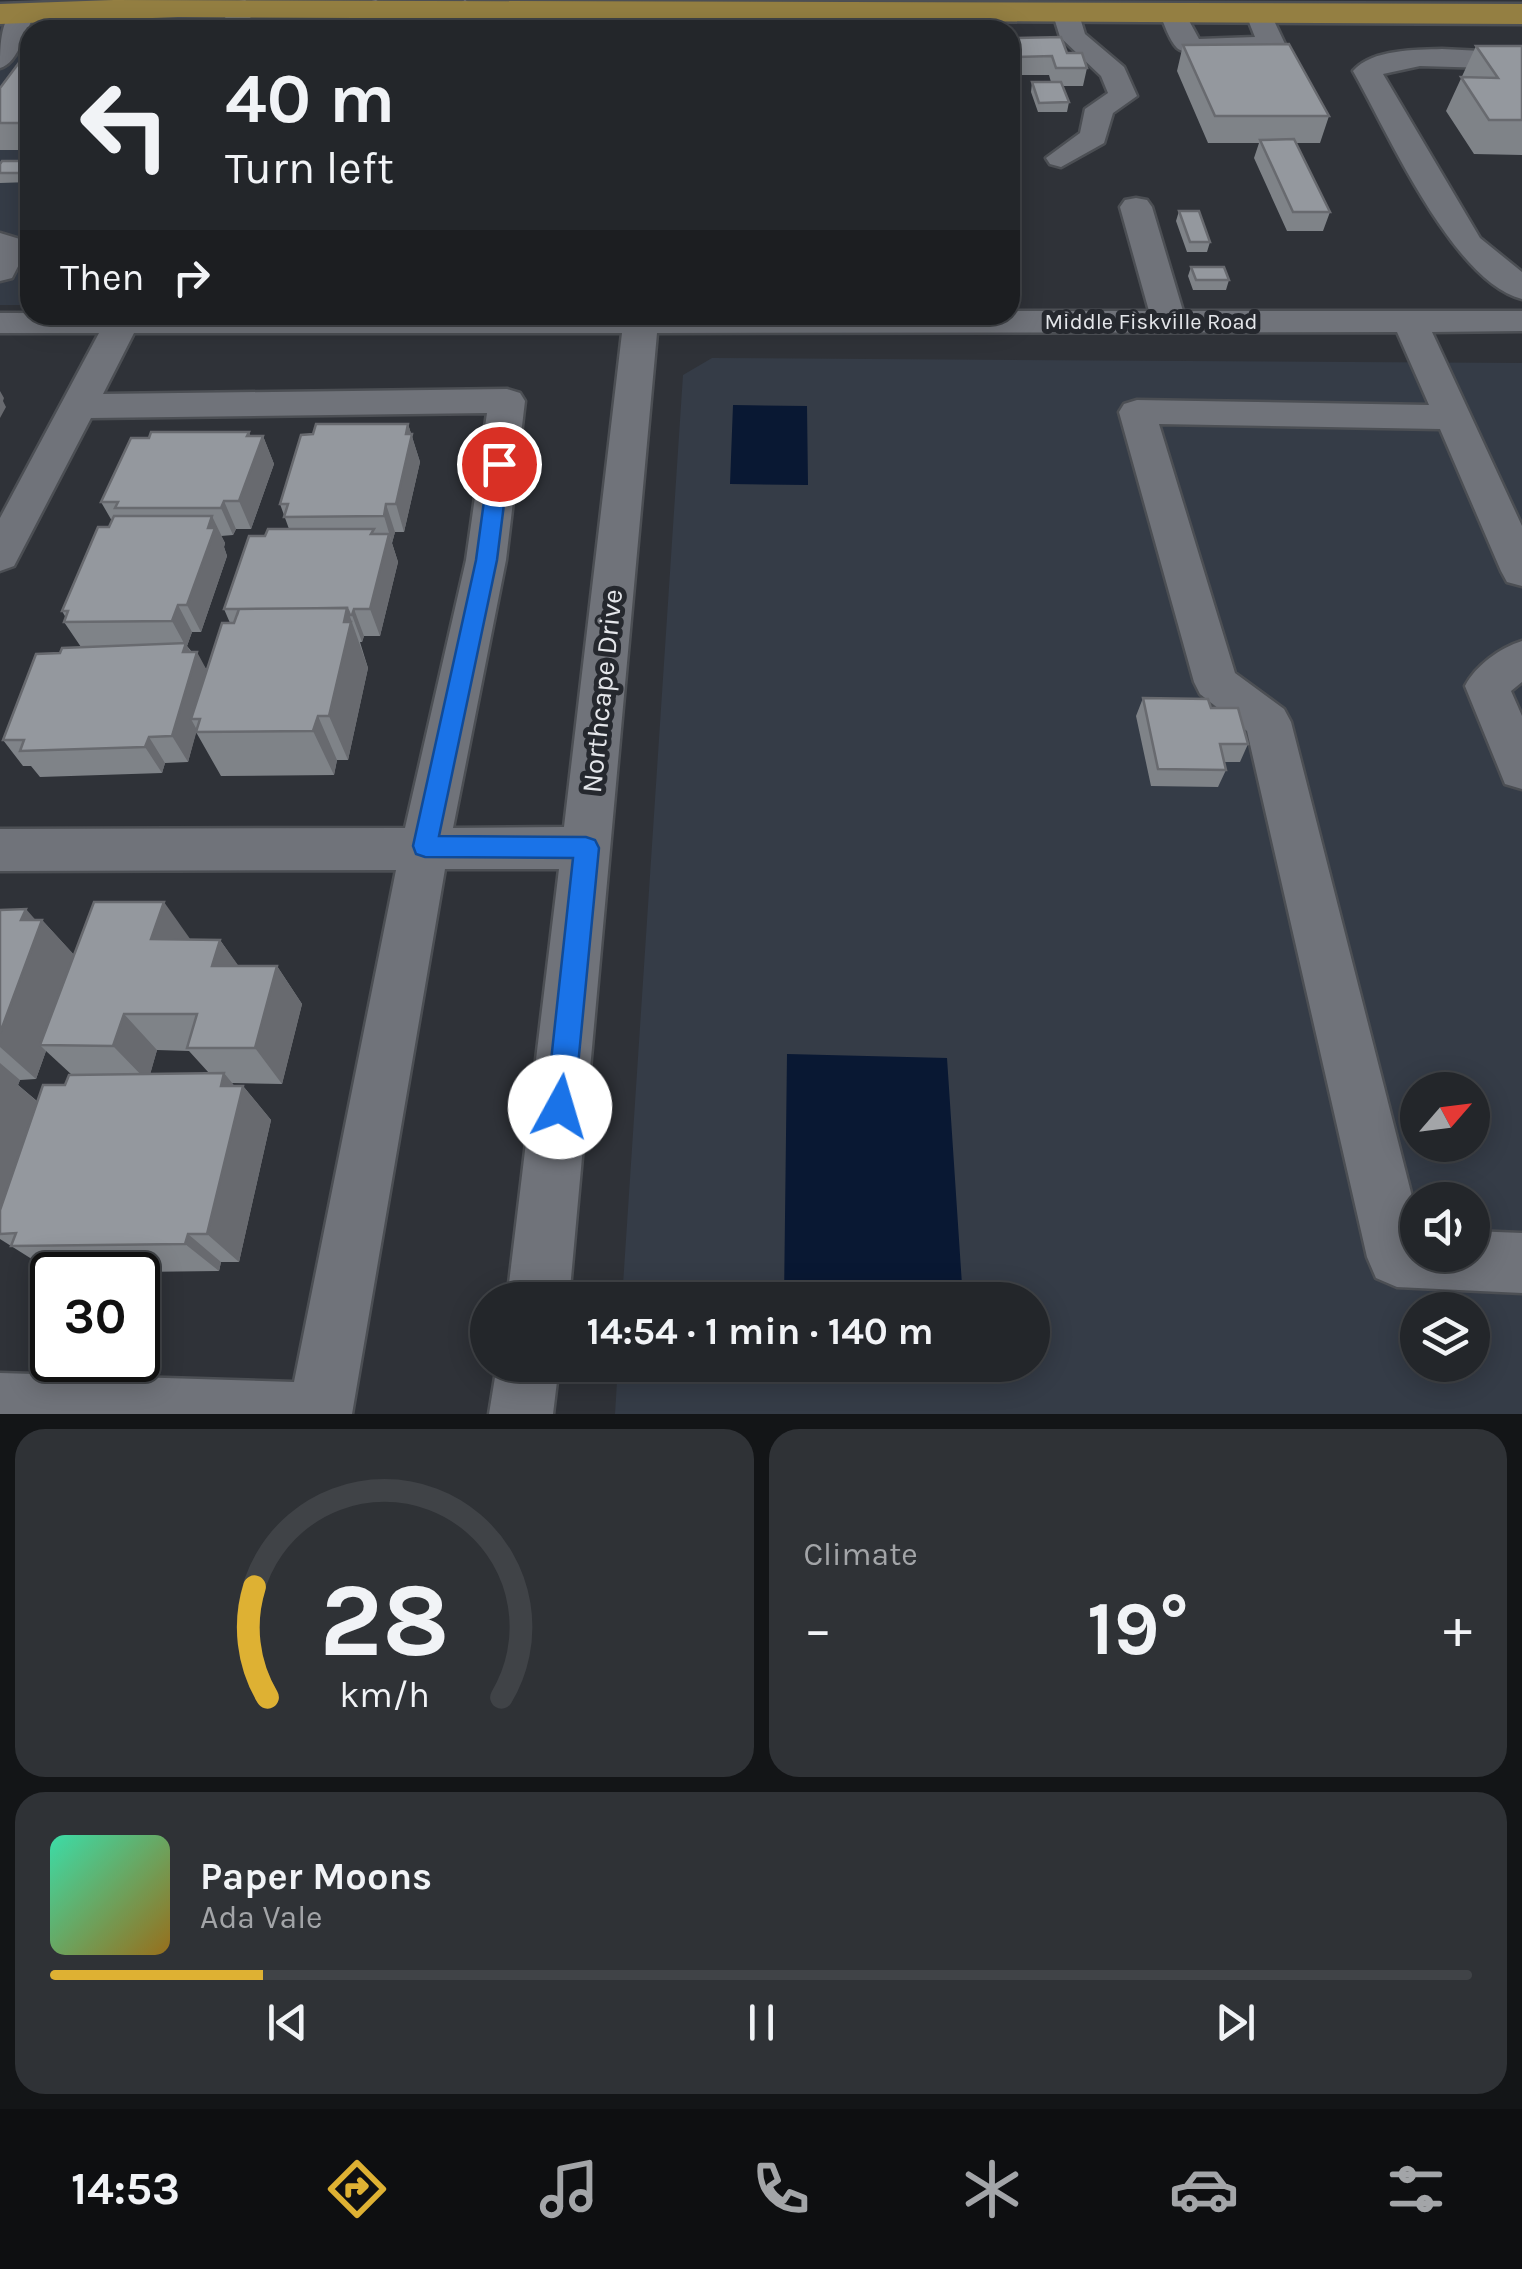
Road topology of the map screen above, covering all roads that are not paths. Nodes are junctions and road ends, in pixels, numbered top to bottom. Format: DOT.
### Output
graph roads {
  1 [pos="1065,11"];
  2 [pos="12,13"];
  3 [pos="1522,14"];
  4 [pos="237,19"];
  5 [pos="372,19"];
  6 [pos="462,19"];
  7 [pos="74,20"];
  8 [pos="769,20"];
  9 [pos="1,54"];
  10 [pos="1522,60"];
  11 [pos="1060,158"];
  12 [pos="1136,207"];
  13 [pos="0,243"];
  14 [pos="0,271"];
  15 [pos="1522,290"];
  16 [pos="1409,319"];
  17 [pos="1522,321"];
  18 [pos="1020,323"];
  19 [pos="1169,323"];
  20 [pos="121,325"];
  21 [pos="641,325"];
  22 [pos="77,406"];
  23 [pos="1454,416"];
  24 [pos="0,556"];
  25 [pos="1522,571"];
  26 [pos="1522,658"];
  27 [pos="1522,770"];
  28 [pos="425,846"];
  29 [pos="586,848"];
  30 [pos="0,850"];
  31 [pos="1522,1262"];
  32 [pos="540,1282"];
  33 [pos="526,1382"];
  34 [pos="0,1405"];
  35 [pos="304,1414"];
  36 [pos="320,1414"];
  37 [pos="521,1414"];
  1 -- 3 [label="main road"];
  1 -- 8 [label="main road"];
  1 -- 11 [label="street"];
  2 -- 7 [label="main road"];
  2 -- 9 [label="street"];
  4 -- 5 [label="main road"];
  4 -- 7 [label="main road"];
  5 -- 6 [label="main road"];
  6 -- 8 [label="main road"];
  10 -- 15 [label="street"];
  12 -- 19 [label="street"];
  13 -- 14 [label="street"];
  16 -- 17 [label="street, Middle Fiskville Road"];
  16 -- 19 [label="street, Middle Fiskville Road"];
  16 -- 23 [label="street"];
  18 -- 19 [label="street, Middle Fiskville Road"];
  20 -- 22 [label="street"];
  21 -- 29 [label="street, Northcape Drive"];
  22 -- 24 [label="street"];
  22 -- 28 [label="street"];
  23 -- 25 [label="street"];
  23 -- 31 [label="street"];
  26 -- 27 [label="street"];
  28 -- 29 [label="street"];
  28 -- 30 [label="street"];
  28 -- 36 [label="street"];
  29 -- 32 [label="street, Northcape Drive"];
  33 -- 37 [label="street"];
  34 -- 35 [label="street"];
}
